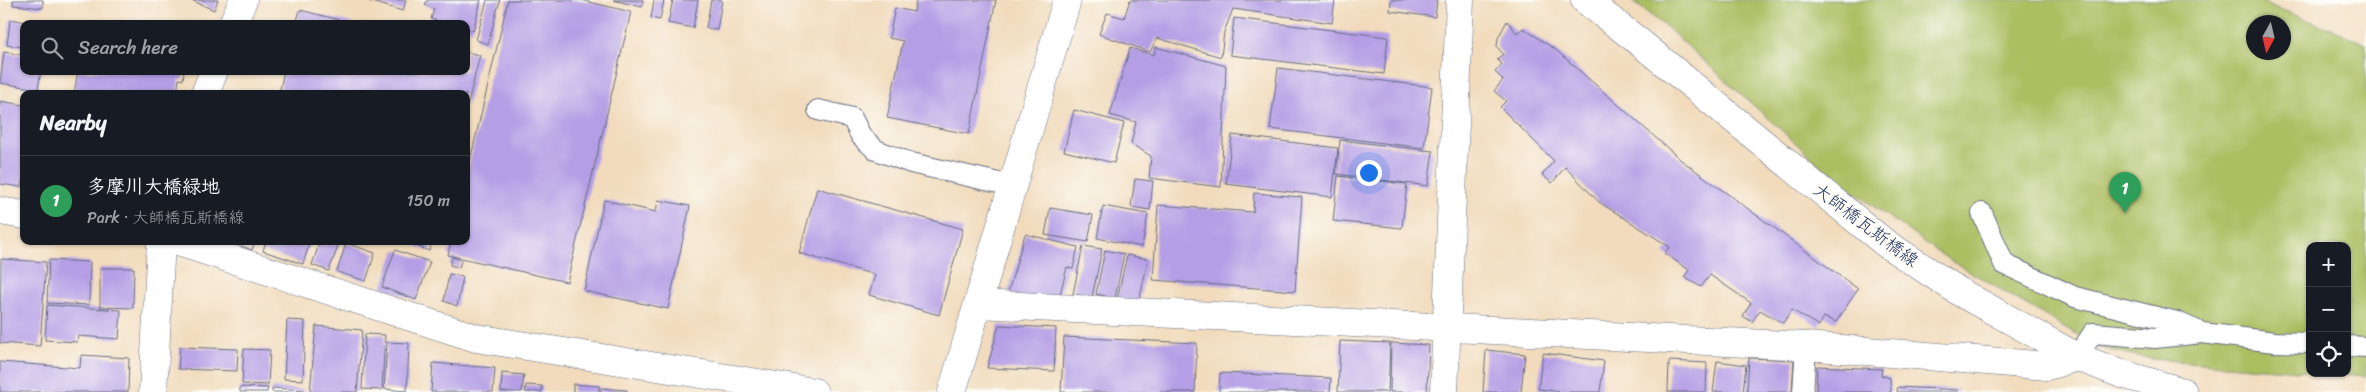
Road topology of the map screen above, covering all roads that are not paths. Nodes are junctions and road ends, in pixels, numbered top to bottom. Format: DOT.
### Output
graph roads {
  1 [pos="243,0"];
  2 [pos="1067,0"];
  3 [pos="1460,0"];
  4 [pos="1584,0"];
  5 [pos="235,20"];
  6 [pos="212,75"];
  7 [pos="207,90"];
  8 [pos="818,110"];
  9 [pos="1012,186"];
  10 [pos="0,211"];
  11 [pos="1982,213"];
  12 [pos="20,214"];
  13 [pos="161,245"];
  14 [pos="187,245"];
  15 [pos="978,304"];
  16 [pos="1447,327"];
  17 [pos="2202,333"];
  18 [pos="2306,343"];
  19 [pos="1806,346"];
  20 [pos="2351,346"];
  21 [pos="2366,347"];
  22 [pos="2076,357"];
  23 [pos="153,392"];
  24 [pos="814,392"];
  25 [pos="952,392"];
  26 [pos="1444,392"];
  27 [pos="1803,392"];
  28 [pos="2183,392"];
  1 -- 5 [label="street"];
  2 -- 9 [label="street"];
  3 -- 16 [label="street"];
  4 -- 22 [label="street, 大師橋瓦斯橋線"];
  6 -- 7 [label="street"];
  8 -- 9 [label="lane"];
  9 -- 15 [label="street"];
  10 -- 12 [label="street"];
  11 -- 17 [label="lane"];
  13 -- 23 [label="street"];
  14 -- 24 [label="street"];
  15 -- 16 [label="street"];
  15 -- 25 [label="street"];
  16 -- 19 [label="street"];
  16 -- 26 [label="street"];
  17 -- 18 [label="lane"];
  17 -- 22 [label="lane"];
  19 -- 22 [label="street"];
  19 -- 27 [label="lane"];
  20 -- 21 [label="lane"];
  22 -- 28 [label="street, 大師橋瓦斯橋線"];
}
